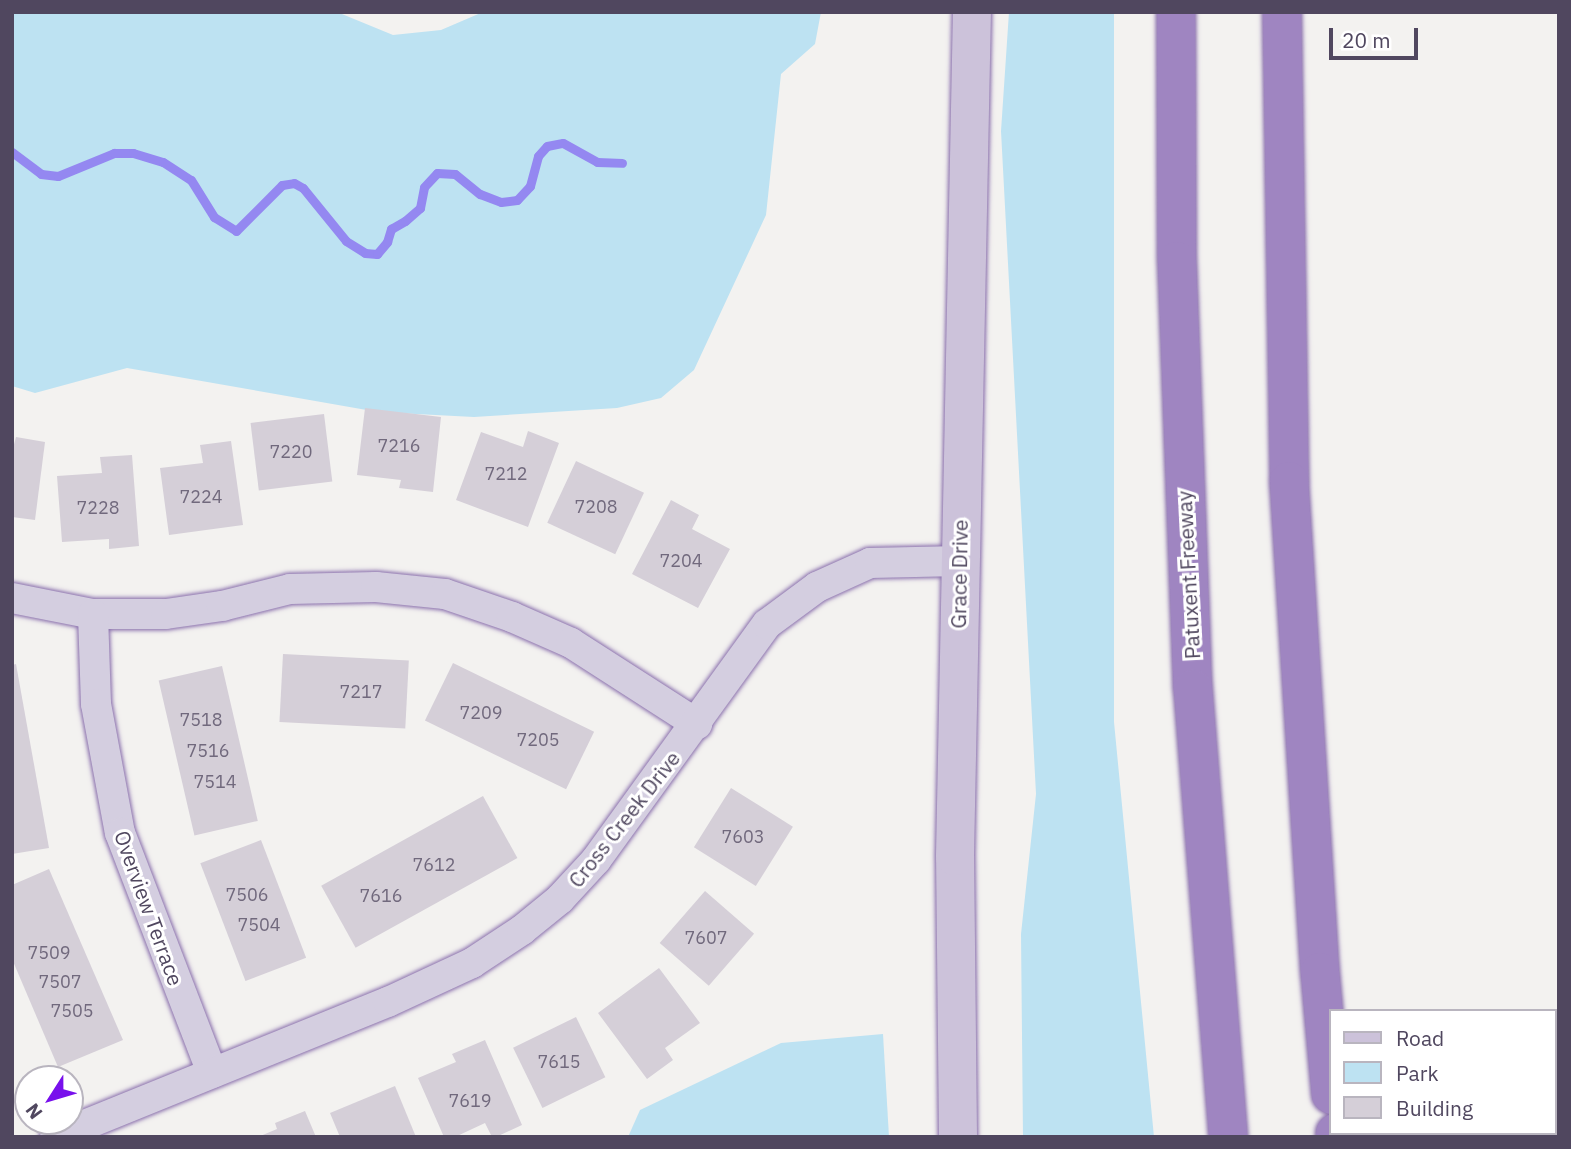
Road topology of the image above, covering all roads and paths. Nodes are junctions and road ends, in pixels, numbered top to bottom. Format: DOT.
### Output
graph roads {
  1 [pos="972,12"];
  2 [pos="1176,12"];
  3 [pos="1282,12"];
  4 [pos="960,561"];
  5 [pos="12,598"];
  6 [pos="93,614"];
  7 [pos="697,724"];
  8 [pos="212,1073"];
  9 [pos="1330,1084"];
  10 [pos="55,1137"];
  11 [pos="958,1137"];
  12 [pos="1227,1137"];
  1 -- 4 [label="street, Grace Drive"];
  2 -- 12 [label="highway, Patuxent Freeway"];
  3 -- 9 [label="highway"];
  4 -- 7 [label="street, Cross Creek Drive"];
  4 -- 11 [label="street, Grace Drive"];
  5 -- 6 [label="street"];
  6 -- 7 [label="street"];
  6 -- 8 [label="street, Overview Terrace"];
  7 -- 8 [label="street, Cross Creek Drive"];
  8 -- 10 [label="street, Cross Creek Drive"];
}
